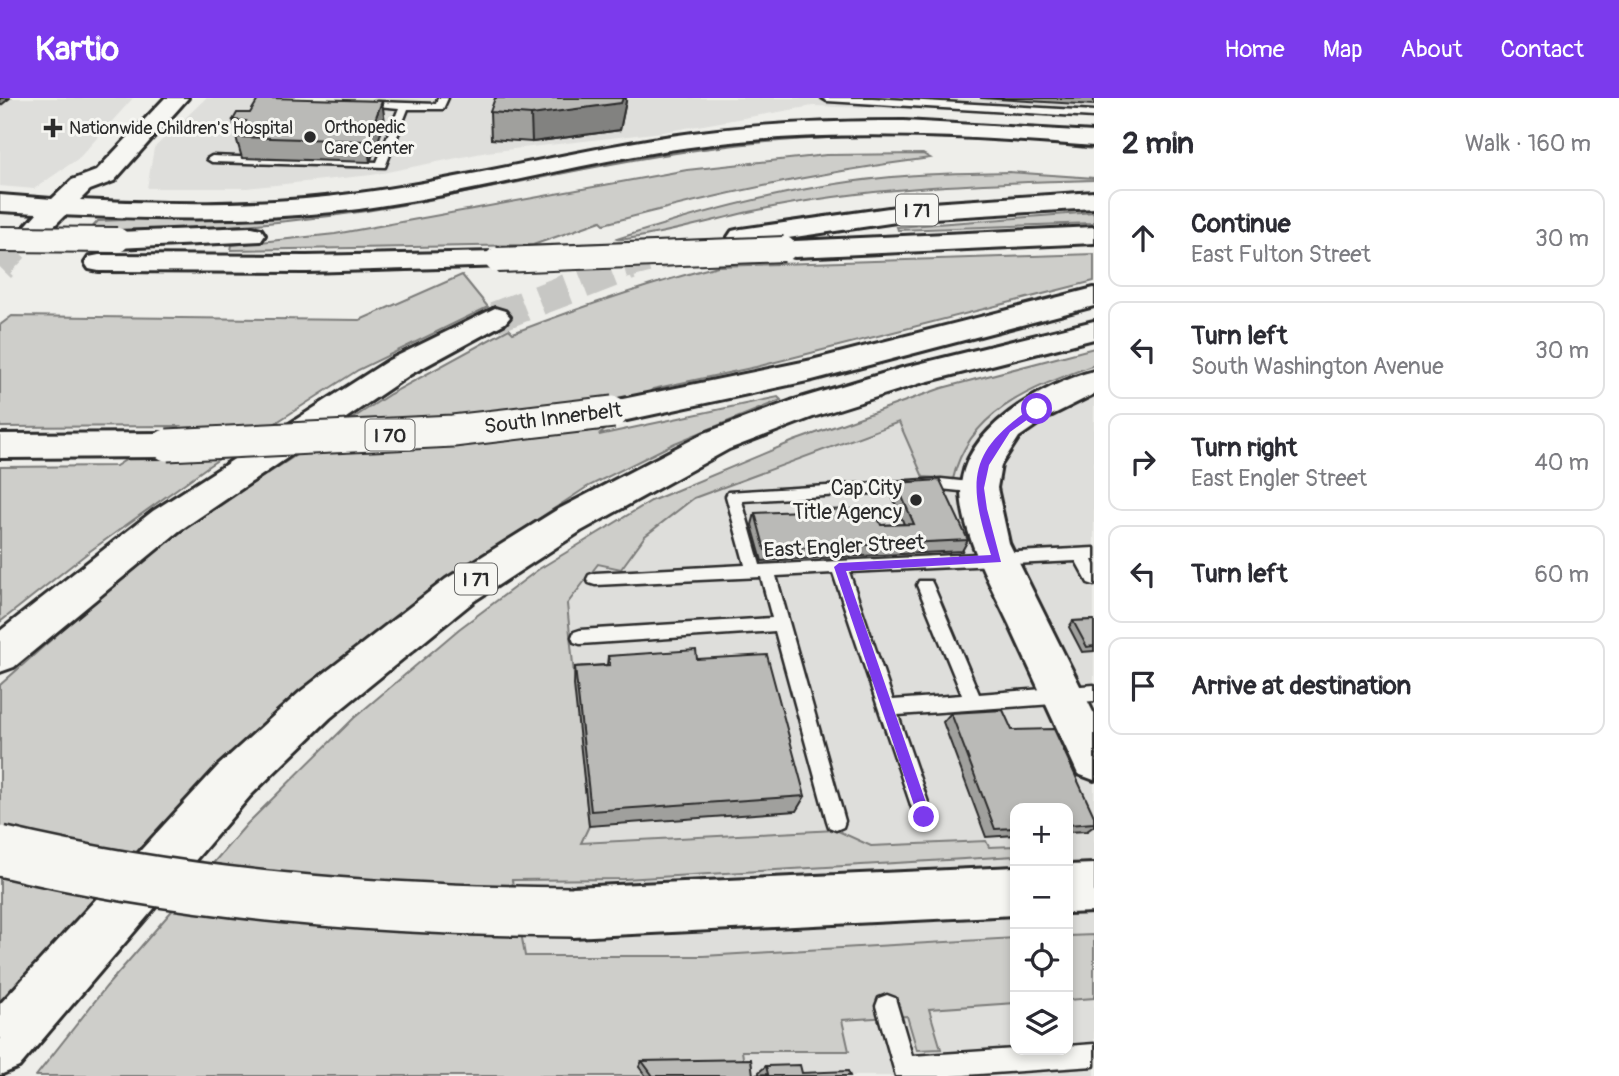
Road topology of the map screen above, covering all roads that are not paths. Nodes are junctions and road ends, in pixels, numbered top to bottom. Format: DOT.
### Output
graph roads {
  1 [pos="177,98"];
  2 [pos="443,98"];
  3 [pos="827,98"];
  4 [pos="380,104"];
  5 [pos="405,106"];
  6 [pos="1094,114"];
  7 [pos="1094,139"];
  8 [pos="94,153"];
  9 [pos="1094,158"];
  10 [pos="212,159"];
  11 [pos="80,185"];
  12 [pos="1094,200"];
  13 [pos="0,203"];
  14 [pos="57,206"];
  15 [pos="34,231"];
  16 [pos="1094,235"];
  17 [pos="741,237"];
  18 [pos="0,239"];
  19 [pos="0,261"];
  20 [pos="1094,297"];
  21 [pos="495,317"];
  22 [pos="1094,330"];
  23 [pos="1094,381"];
  24 [pos="0,446"];
  25 [pos="979,488"];
  26 [pos="1087,555"];
  27 [pos="998,559"];
  28 [pos="839,567"];
  29 [pos="760,571"];
  30 [pos="595,579"];
  31 [pos="1094,579"];
  32 [pos="925,585"];
  33 [pos="782,624"];
  34 [pos="580,637"];
  35 [pos="0,655"];
  36 [pos="1078,694"];
  37 [pos="974,703"];
  38 [pos="887,708"];
  39 [pos="1094,760"];
  40 [pos="924,817"];
  41 [pos="836,821"];
  42 [pos="0,851"];
  43 [pos="1094,888"];
  44 [pos="1073,889"];
  45 [pos="1010,891"];
  46 [pos="887,1006"];
  47 [pos="0,1048"];
  48 [pos="1094,1055"];
  49 [pos="905,1072"];
  1 -- 11 [label="main road"];
  2 -- 5 [label="lane"];
  3 -- 6 [label="lane"];
  4 -- 5 [label="lane"];
  5 -- 10 [label="lane"];
  7 -- 14 [label="main road"];
  8 -- 11 [label="main road"];
  9 -- 18 [label="main road, bridge"];
  11 -- 14 [label="main road"];
  12 -- 17 [label="main road, I 71"];
  13 -- 14 [label="main road"];
  14 -- 15 [label="main road"];
  16 -- 19 [label="main road, bridge"];
  20 -- 24 [label="main road, South Innerbelt / I 70, bridge"];
  21 -- 35 [label="main road"];
  22 -- 47 [label="main road, I 71"];
  23 -- 25 [label="main road"];
  25 -- 27 [label="main road"];
  25 -- 29 [label="lane"];
  26 -- 27 [label="lane, East Engler Street"];
  26 -- 31 [label="lane"];
  27 -- 28 [label="lane, East Engler Street"];
  27 -- 36 [label="main road"];
  28 -- 29 [label="lane, East Engler Street"];
  28 -- 38 [label="lane"];
  29 -- 30 [label="lane, East Engler Street"];
  29 -- 33 [label="lane"];
  32 -- 37 [label="lane"];
  33 -- 34 [label="lane"];
  33 -- 41 [label="lane"];
  36 -- 37 [label="lane"];
  36 -- 39 [label="main road"];
  37 -- 38 [label="lane"];
  38 -- 40 [label="lane"];
  42 -- 45 [label="main road, bridge"];
  43 -- 44 [label="main road"];
  46 -- 49 [label="lane"];
  48 -- 49 [label="lane"];
}
